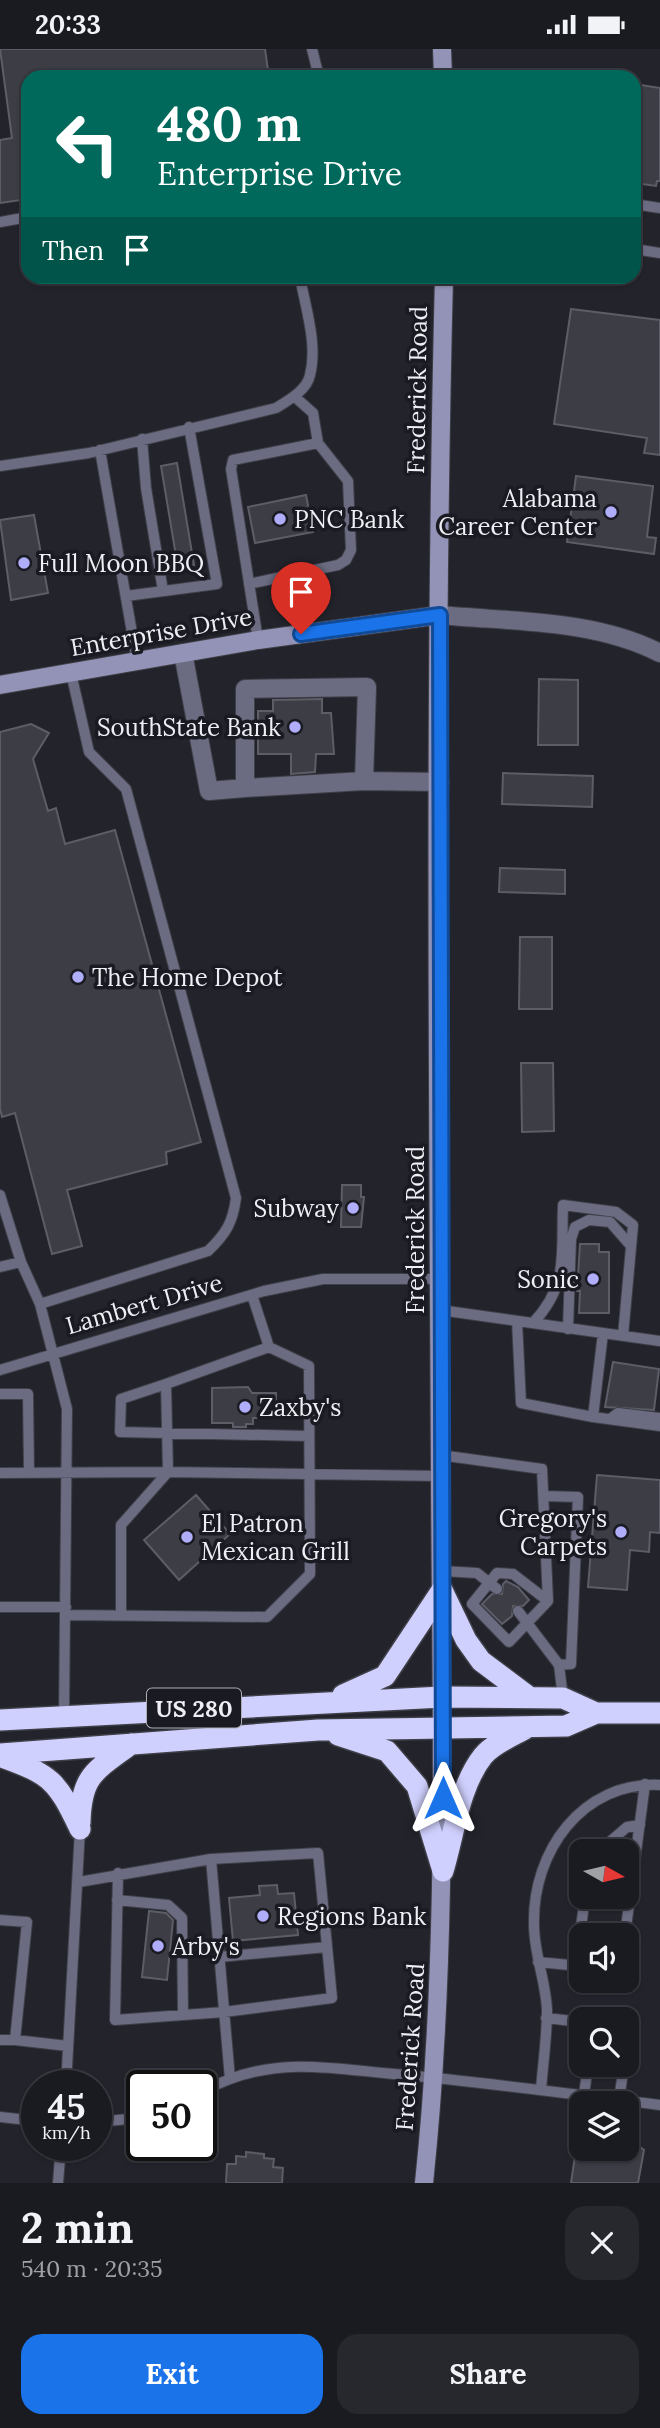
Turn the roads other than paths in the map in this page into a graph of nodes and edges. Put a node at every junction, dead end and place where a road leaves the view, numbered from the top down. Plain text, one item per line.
1 (312, 49) edge
2 (442, 49) edge
3 (316, 70) edge
4 (443, 70) edge
5 (641, 205) edge
6 (660, 208) edge
7 (21, 218) edge
8 (0, 222) edge
9 (641, 250) edge
10 (660, 253) edge
11 (301, 284) edge
12 (444, 284) edge
13 (295, 397) junction
14 (189, 427) junction
15 (142, 439) junction
16 (318, 443) junction
17 (100, 450) junction
18 (0, 465) edge
19 (249, 584) junction
20 (163, 591) junction
21 (126, 596) junction
22 (440, 615) junction
23 (258, 640) junction
24 (183, 653) junction
25 (660, 653) edge
26 (137, 661) junction
27 (71, 673) junction
28 (0, 685) edge
29 (364, 781) junction
30 (440, 782) junction
31 (246, 788) junction
32 (0, 1195) edge
33 (631, 1246) junction
34 (21, 1262) junction
35 (0, 1267) edge
36 (440, 1279) junction
37 (252, 1295) junction
38 (40, 1304) junction
39 (440, 1310) junction
40 (517, 1321) junction
41 (533, 1324) junction
42 (568, 1329) junction
43 (603, 1333) junction
44 (623, 1336) junction
45 (659, 1340) edge
46 (269, 1347) junction
47 (55, 1352) junction
48 (0, 1370) edge
49 (166, 1384) junction
50 (0, 1394) edge
51 (593, 1417) junction
52 (660, 1418) edge
53 (610, 1419) junction
54 (660, 1426) edge
55 (167, 1433) junction
56 (309, 1436) junction
57 (440, 1455) junction
58 (67, 1472) junction
59 (168, 1472) junction
60 (0, 1473) edge
61 (29, 1473) junction
62 (309, 1473) junction
63 (440, 1476) junction
64 (544, 1496) junction
65 (442, 1581) junction
66 (493, 1586) junction
67 (548, 1601) junction
68 (0, 1607) edge
69 (66, 1611) junction
70 (518, 1611) dead end
71 (121, 1615) junction
72 (528, 1621) junction
73 (559, 1665) junction
74 (442, 1697) junction
75 (529, 1697) junction
76 (563, 1698) junction
77 (324, 1702) junction
78 (658, 1711) edge
79 (596, 1713) junction
80 (64, 1716) junction
81 (0, 1720) edge
82 (442, 1727) junction
83 (526, 1728) junction
84 (318, 1730) junction
85 (132, 1744) junction
86 (0, 1756) edge
87 (645, 1784) junction
88 (660, 1785) edge
89 (639, 1825) junction
90 (80, 1829) junction
91 (613, 1839) edge
92 (211, 1859) junction
93 (443, 1871) junction
94 (118, 1873) junction
95 (79, 1882) junction
96 (117, 1900) junction
97 (0, 1920) edge
98 (627, 1923) edge
99 (327, 1947) junction
100 (219, 1957) junction
101 (538, 1962) junction
102 (569, 1965) edge
103 (224, 2012) junction
104 (183, 2015) junction
105 (546, 2018) junction
106 (569, 2021) edge
107 (0, 2040) edge
108 (15, 2041) junction
109 (68, 2046) junction
110 (67, 2070) edge
111 (435, 2077) junction
112 (230, 2079) junction
113 (217, 2084) edge
114 (541, 2090) junction
115 (569, 2093) edge
116 (639, 2102) edge
117 (660, 2105) edge
118 (0, 2117) edge
119 (21, 2119) edge
120 (60, 2161) edge
121 (58, 2183) edge
122 (424, 2183) edge

1 - 3 lane
2 - 4 main road
5 - 6 lane
7 - 8 lane
9 - 10 lane
11 - 13 lane
12 - 22 main road, Frederick Road
13 - 14 lane
13 - 16 lane
14 - 15 lane
14 - 20 lane
15 - 17 lane
15 - 20 lane
16 - 19 lane
16 - 19 lane
17 - 18 lane
17 - 21 lane
19 - 23 lane
20 - 21 lane
21 - 26 lane
22 - 23 main road, Enterprise Drive
22 - 25 street, Enterprise Drive
22 - 30 main road, Frederick Road
23 - 24 main road, Enterprise Drive
24 - 26 main road, Enterprise Drive
24 - 31 street
26 - 27 main road, Enterprise Drive
27 - 28 main road, Enterprise Drive
27 - 38 lane
29 - 30 street
29 - 31 street
29 - 31 street
30 - 36 main road, Frederick Road
32 - 34 lane
33 - 41 lane
33 - 42 lane
33 - 44 lane
34 - 35 lane
34 - 38 lane
36 - 37 lane, Lambert Drive
36 - 39 main road, Frederick Road
37 - 46 lane
37 - 47 lane, Lambert Drive
38 - 47 lane
39 - 40 lane
39 - 57 main road, Frederick Road
40 - 41 lane
40 - 51 lane
41 - 42 lane
42 - 43 lane
43 - 44 lane
43 - 51 lane
44 - 45 lane
46 - 49 lane
46 - 56 lane
47 - 48 lane
47 - 58 lane, Lambert Drive
49 - 55 lane
49 - 55 lane
50 - 61 lane
51 - 53 lane
52 - 53 lane
53 - 54 lane
55 - 56 lane
55 - 59 lane
56 - 62 lane
57 - 63 main road, Frederick Road
57 - 64 lane
58 - 59 lane
58 - 61 lane
58 - 69 lane, Lambert Drive
59 - 62 lane
59 - 71 lane
60 - 61 lane
62 - 63 lane
62 - 71 lane
63 - 65 main road, Frederick Road
64 - 67 lane
64 - 73 lane
65 - 66 lane
65 - 74 main road, Frederick Road
65 - 75 highway
65 - 77 highway
66 - 67 lane
66 - 72 lane
67 - 72 lane
68 - 69 lane
69 - 71 lane
69 - 80 lane, Lambert Drive
70 - 72 lane
72 - 73 lane
73 - 76 lane
74 - 75 highway, US 280
74 - 77 highway, US 280
74 - 82 main road, Frederick Road
75 - 76 highway, US 280
76 - 79 highway, US 280
77 - 80 highway, US 280
78 - 79 highway, US 280
79 - 83 highway, US 280
80 - 81 highway, US 280
82 - 83 highway, US 280
82 - 84 highway, US 280
82 - 93 main road, Frederick Road
83 - 93 highway
84 - 85 highway, US 280
84 - 93 highway
85 - 86 highway, US 280
85 - 90 highway
86 - 90 highway
87 - 88 lane
87 - 89 lane
87 - 101 lane
89 - 91 lane
89 - 98 lane
90 - 95 lane
92 - 94 lane
92 - 99 lane
92 - 100 lane
93 - 111 main road, Frederick Road
94 - 95 lane
94 - 96 lane
95 - 109 lane
96 - 104 lane
96 - 104 lane
97 - 108 lane
99 - 100 lane
99 - 103 lane
100 - 103 lane
101 - 102 lane
101 - 105 lane
103 - 104 lane
103 - 112 lane
105 - 106 lane
105 - 114 lane
107 - 108 lane
108 - 109 lane
109 - 110 lane
111 - 112 lane
111 - 114 lane
111 - 122 main road, Frederick Road
112 - 113 lane
114 - 115 lane
116 - 117 lane
118 - 119 lane
120 - 121 lane

